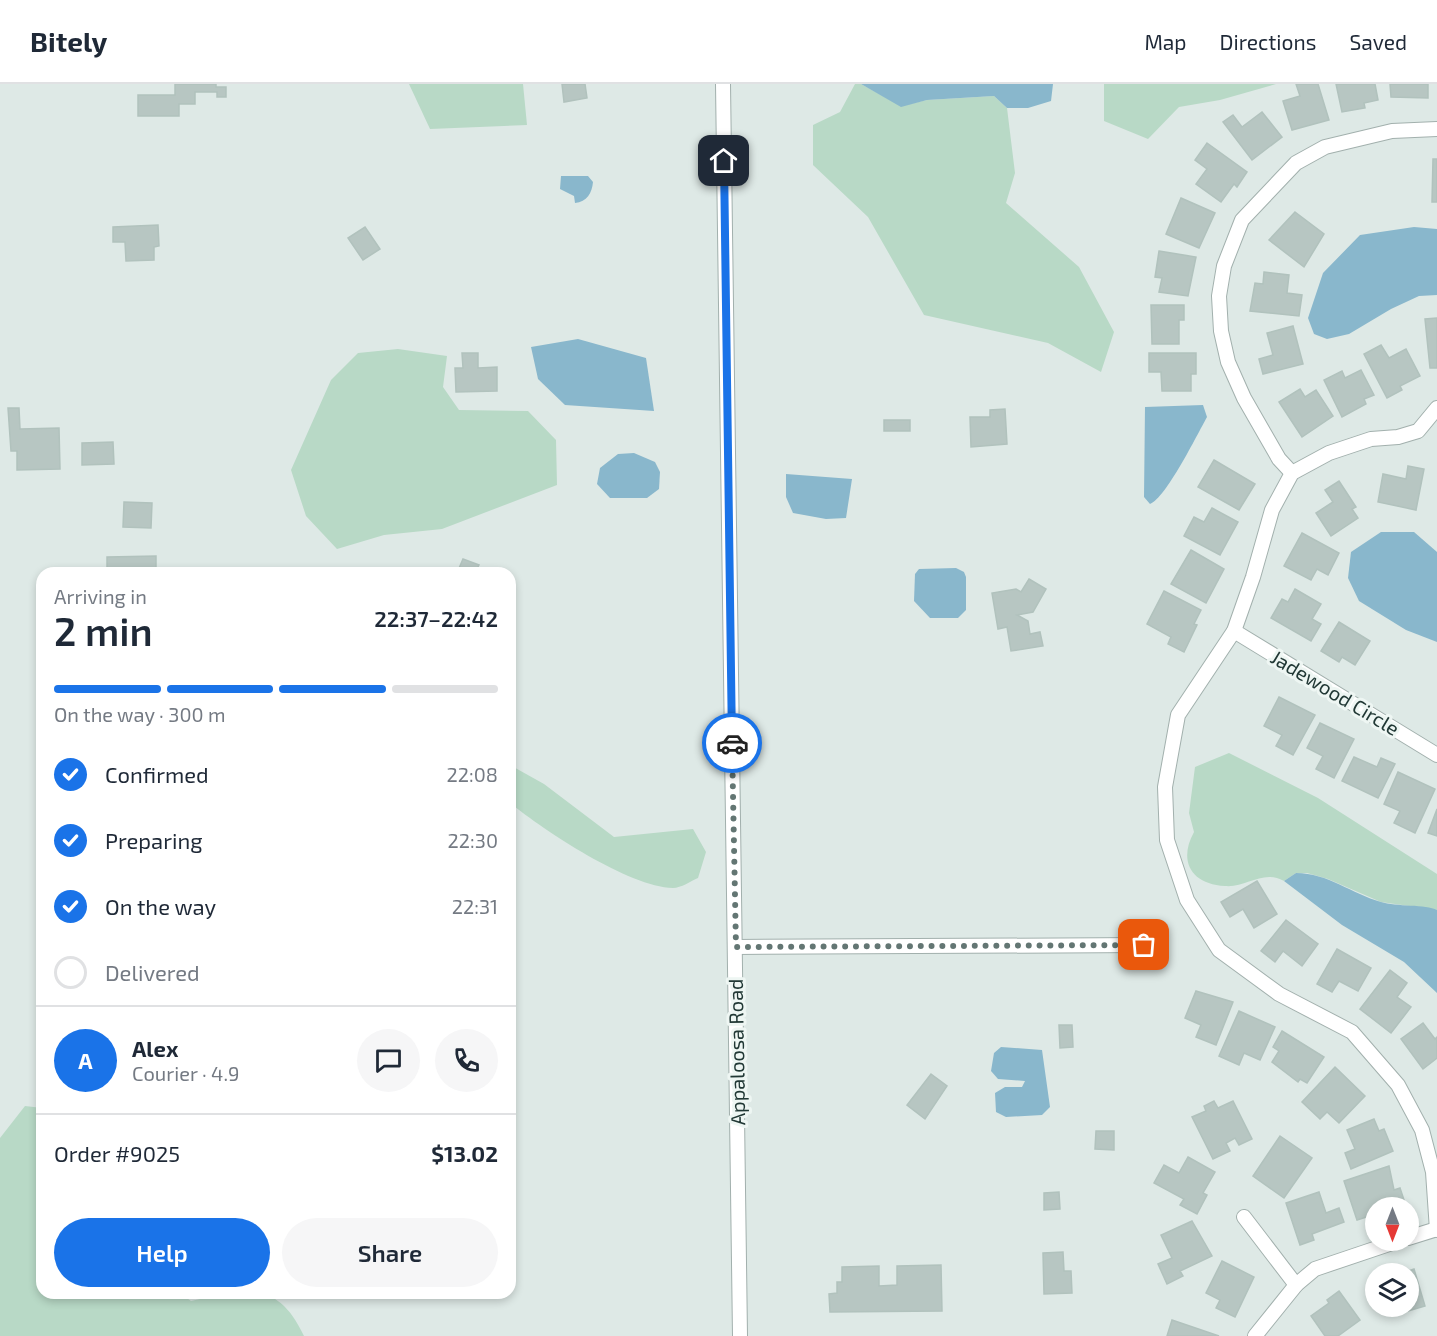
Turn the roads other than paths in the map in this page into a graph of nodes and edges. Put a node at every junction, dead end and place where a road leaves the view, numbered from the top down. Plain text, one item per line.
1 (723, 84) edge
2 (1437, 129) edge
3 (1437, 408) edge
4 (1292, 473) junction
5 (1234, 631) junction
6 (1437, 755) edge
7 (1144, 945) dead end
8 (736, 947) junction
9 (1244, 1217) dead end
10 (1437, 1229) edge
11 (1419, 1235) edge
12 (1368, 1251) edge
13 (1296, 1285) junction
14 (740, 1336) edge
15 (1255, 1336) edge

1 - 8 street, Appaloosa Road
2 - 4 street
3 - 4 street
4 - 5 street
5 - 6 street, Jadewood Circle
5 - 10 street
7 - 8 street
8 - 14 street, Appaloosa Road
9 - 13 street
10 - 11 street
12 - 13 street
13 - 15 street

